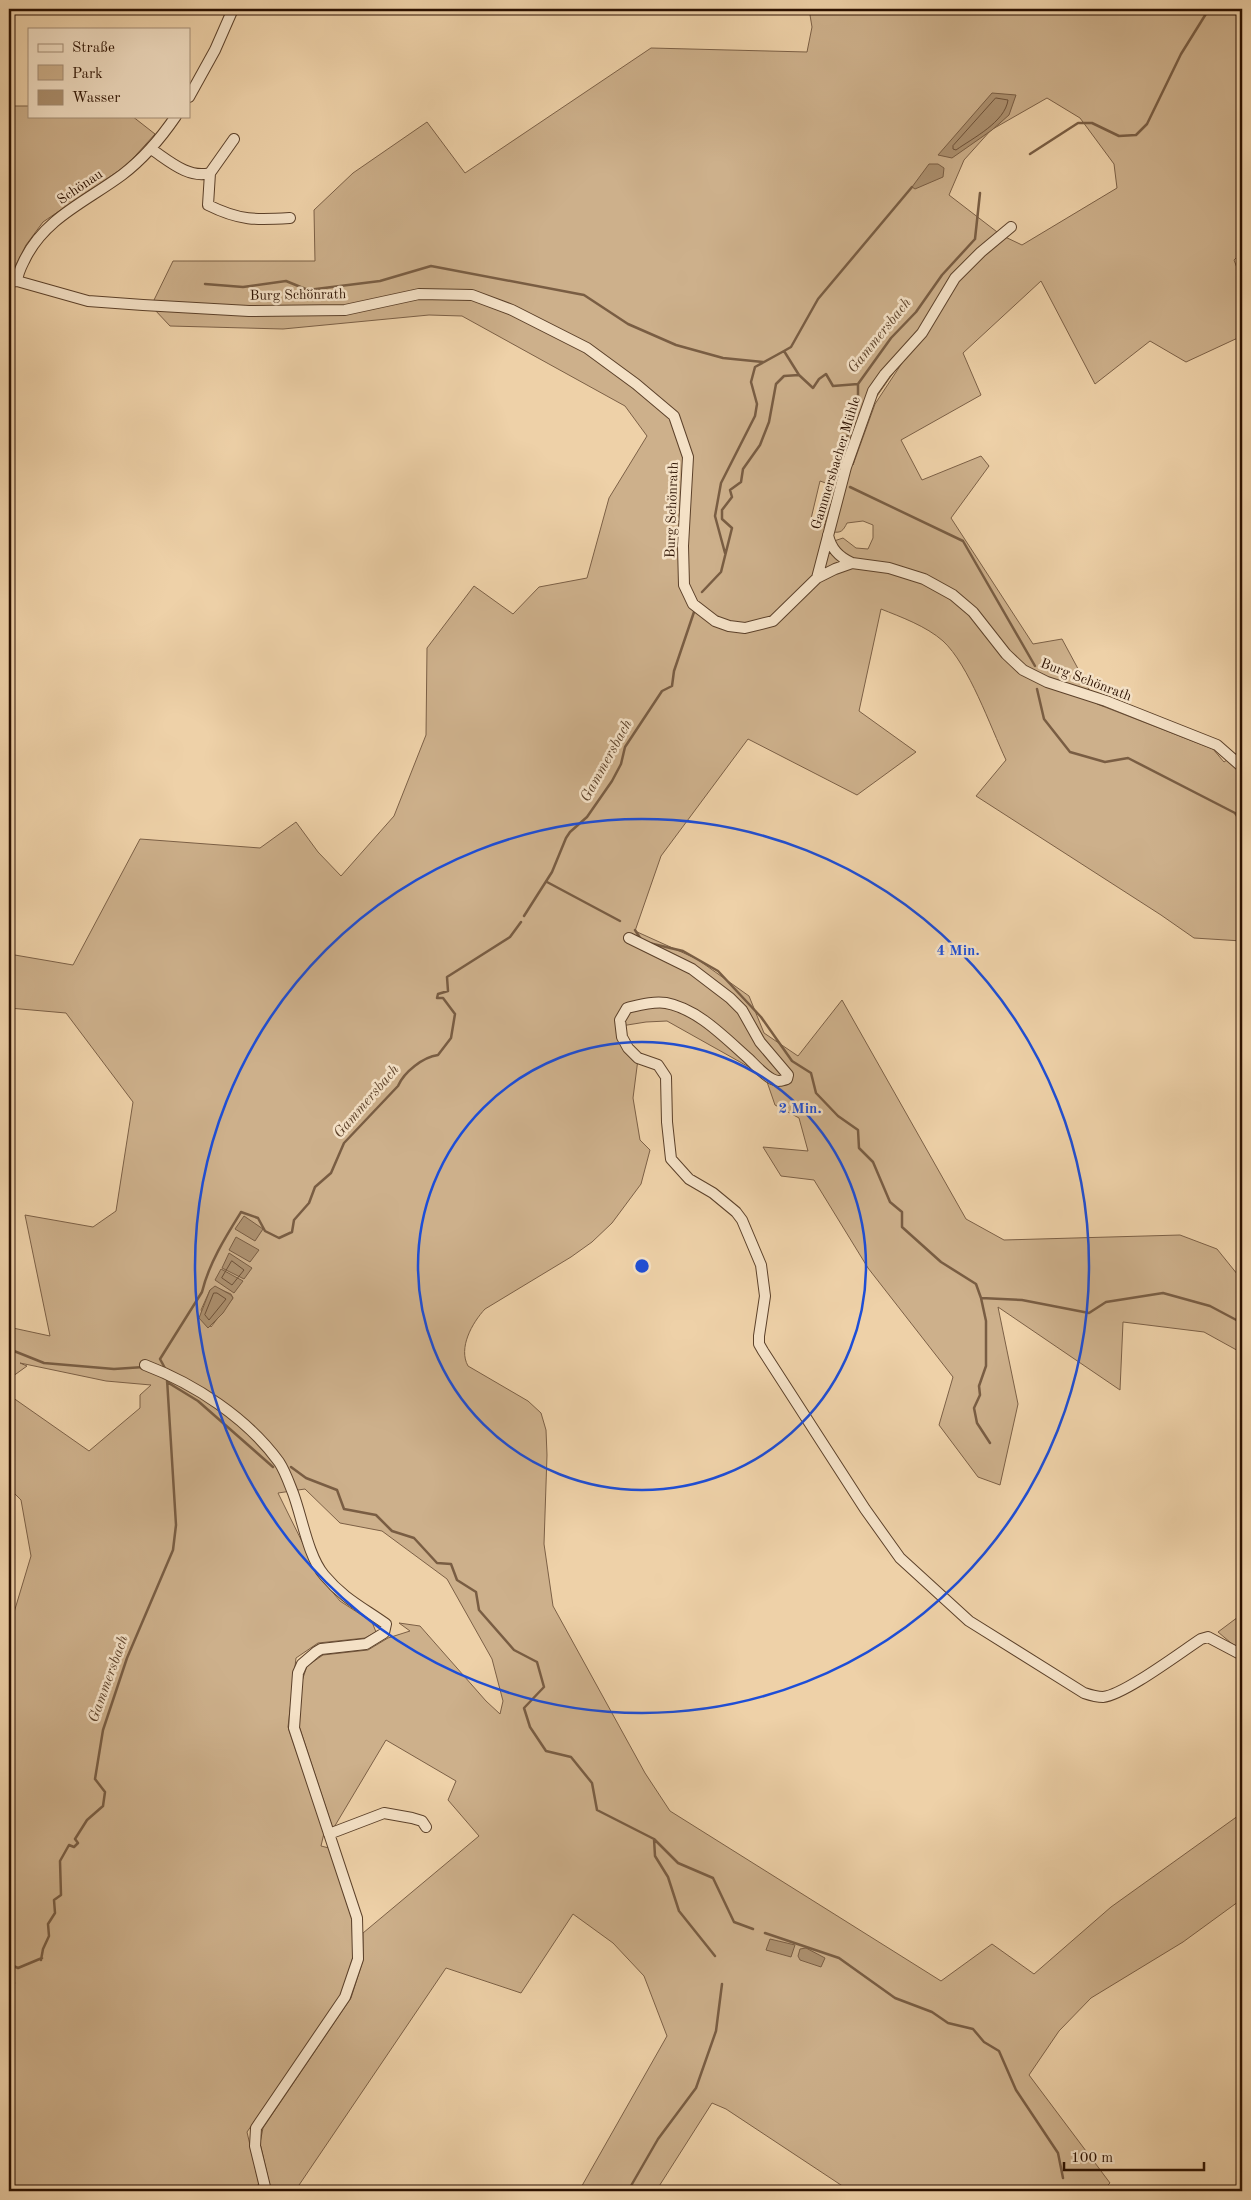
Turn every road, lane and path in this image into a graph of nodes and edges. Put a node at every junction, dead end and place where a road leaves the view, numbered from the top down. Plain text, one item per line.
1 (233, 9) edge
2 (190, 96) edge
3 (174, 118) edge
4 (234, 139) dead end
5 (151, 149) junction
6 (210, 173) junction
7 (290, 218) dead end
8 (1011, 227) dead end
9 (13, 281) edge
10 (828, 534) junction
11 (852, 563) junction
12 (817, 578) junction
13 (1242, 767) edge
14 (629, 938) dead end
15 (145, 1364) dead end
16 (1242, 1654) edge
17 (426, 1828) dead end
18 (330, 1834) junction
19 (266, 2191) edge

1 - 2 street
3 - 5 street, Schönau
4 - 6 street
5 - 6 street
5 - 9 street, Schönau
6 - 7 street
8 - 10 street, Gammersbacher Mühle
9 - 12 street, Burg Schönrath
10 - 11 street
10 - 12 street, Gammersbacher Mühle
11 - 12 street, Burg Schönrath
11 - 13 street, Burg Schönrath
14 - 16 street
15 - 18 street
17 - 18 street
18 - 19 street

